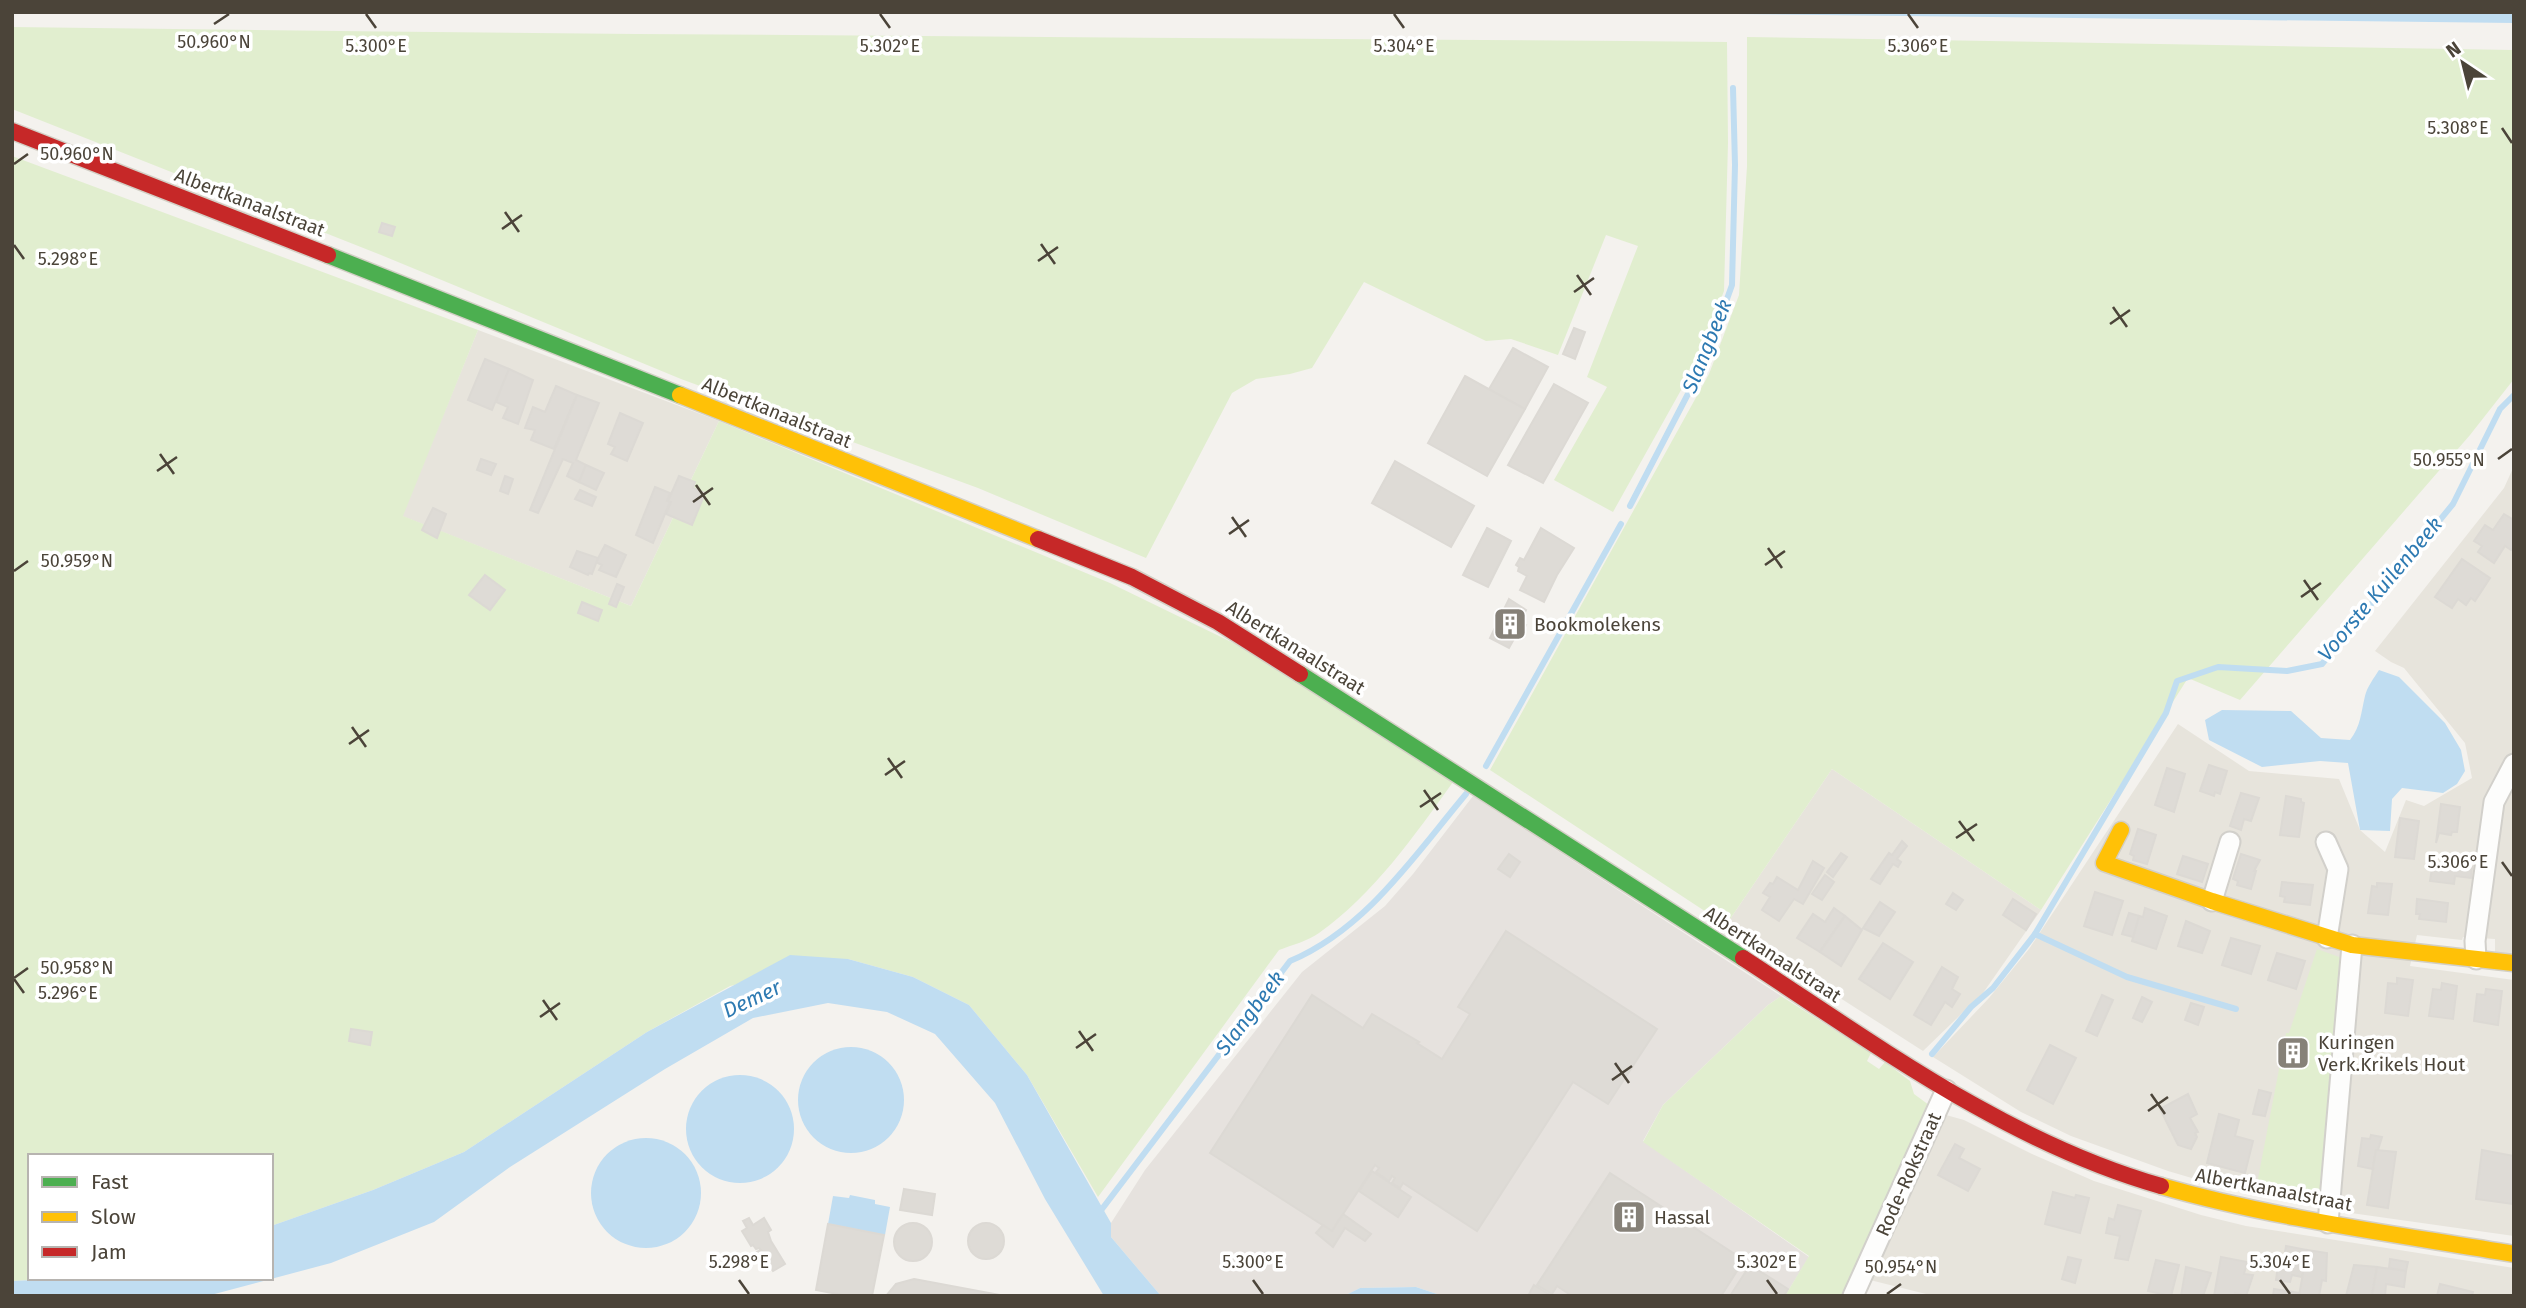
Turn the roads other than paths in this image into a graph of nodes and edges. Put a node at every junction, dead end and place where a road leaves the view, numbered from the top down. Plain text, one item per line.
1 (12, 131) edge
2 (2514, 764) edge
3 (2121, 830) dead end
4 (2230, 842) dead end
5 (2326, 842) dead end
6 (2212, 901) junction
7 (2327, 938) junction
8 (2352, 946) junction
9 (2476, 959) junction
10 (2513, 963) edge
11 (1946, 1090) junction
12 (2328, 1223) junction
13 (2514, 1254) edge
14 (1853, 1296) edge

1 - 11 street, Albertkanaalstraat
2 - 9 street
3 - 6 street
4 - 6 street
5 - 7 street
6 - 7 street
7 - 8 street
8 - 9 street
8 - 12 street
9 - 10 street
11 - 12 street, Albertkanaalstraat
11 - 14 street, Rode-Rokstraat
12 - 13 street, Albertkanaalstraat

